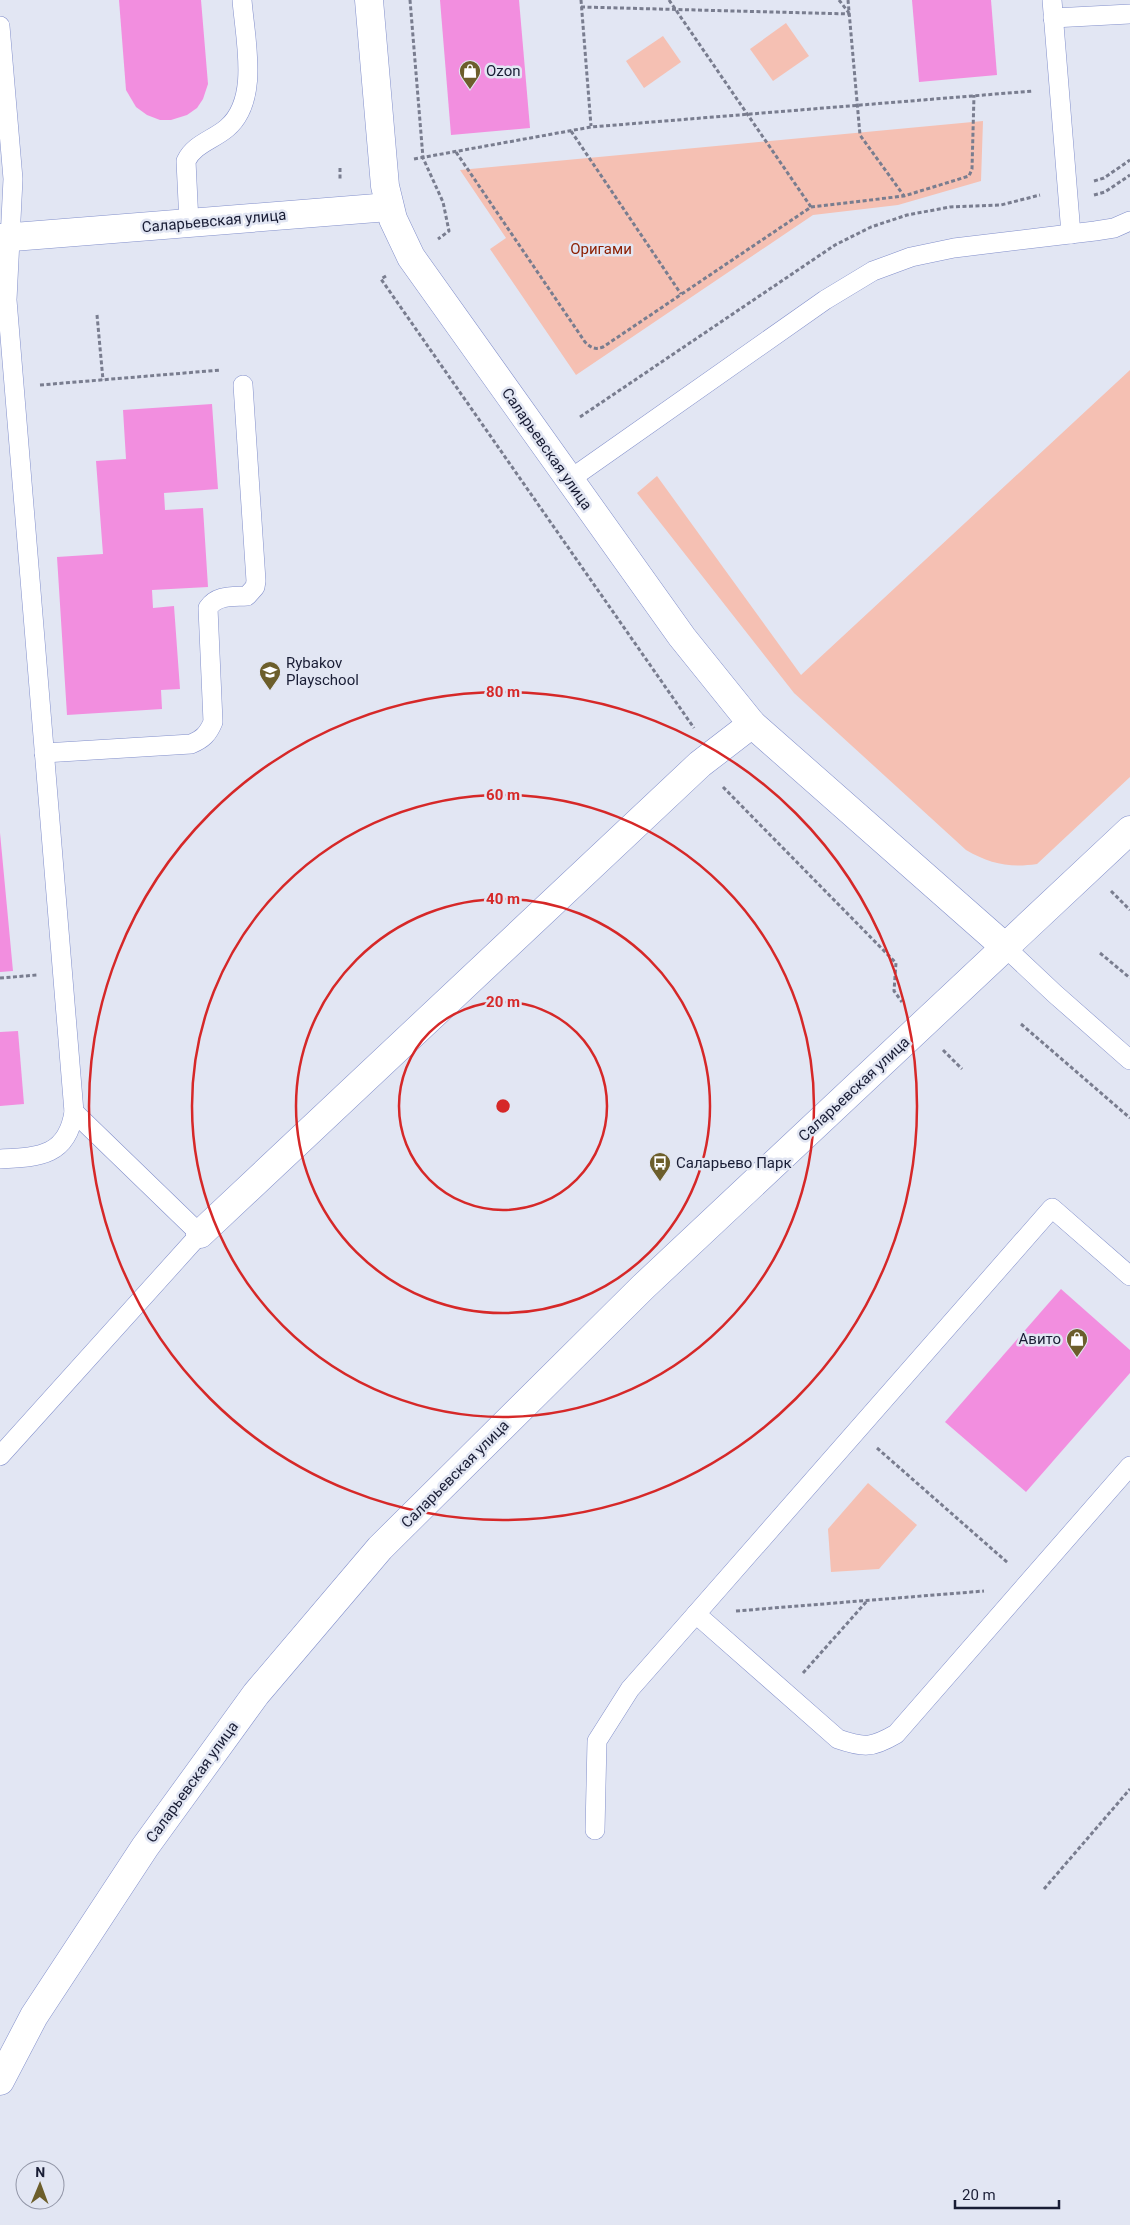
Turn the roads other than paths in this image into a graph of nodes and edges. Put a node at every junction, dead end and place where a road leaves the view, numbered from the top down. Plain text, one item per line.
1 (242, 0) edge
2 (369, 0) edge
3 (1052, 9) edge
4 (1130, 14) edge
5 (0, 26) edge
6 (388, 207) junction
7 (1130, 221) edge
8 (189, 223) junction
9 (1071, 234) junction
10 (5, 238) edge
11 (243, 385) dead end
12 (9, 423) edge
13 (568, 480) junction
14 (752, 724) junction
15 (44, 753) junction
16 (1130, 830) edge
17 (1005, 947) junction
18 (1130, 1060) edge
19 (74, 1112) junction
20 (0, 1159) edge
21 (200, 1234) junction
22 (1130, 1276) edge
23 (0, 1456) edge
24 (1130, 1466) edge
25 (696, 1614) junction
26 (595, 1830) dead end
27 (0, 2081) edge

1 - 8 lane
2 - 6 street
3 - 4 lane
3 - 9 lane
5 - 10 lane
6 - 8 street, Саларьевская улица
6 - 13 street, Саларьевская улица
7 - 9 lane
8 - 10 street, Саларьевская улица
9 - 13 lane
10 - 12 lane
11 - 15 lane
12 - 15 lane
13 - 14 street, Саларьевская улица
14 - 17 street, Саларьевская улица
14 - 21 street
15 - 19 lane
16 - 17 street, Саларьевская улица
17 - 18 lane
17 - 27 street, Саларьевская улица
19 - 20 lane
19 - 21 lane
21 - 23 lane
22 - 25 lane
24 - 25 lane
25 - 26 lane

